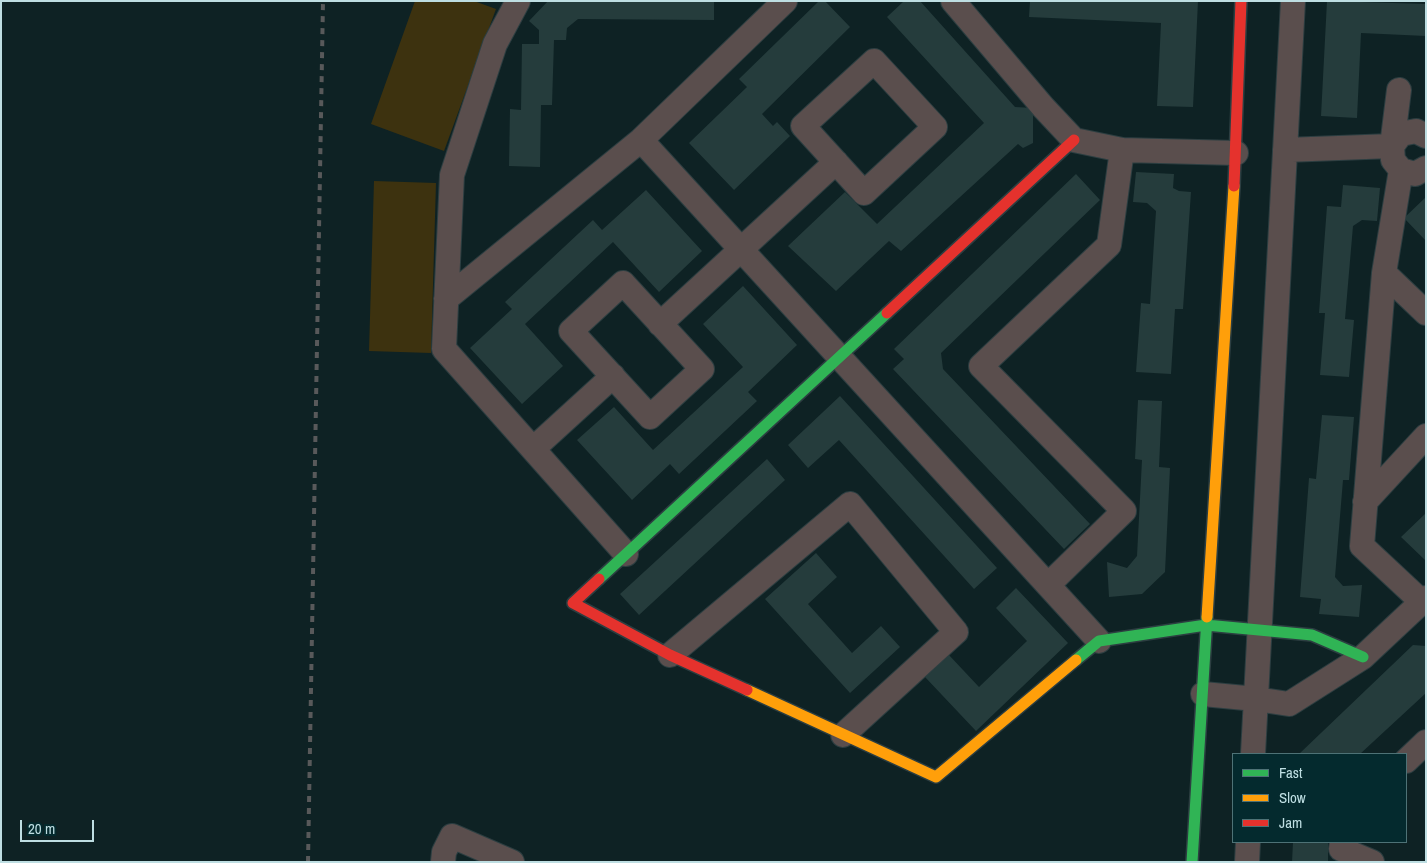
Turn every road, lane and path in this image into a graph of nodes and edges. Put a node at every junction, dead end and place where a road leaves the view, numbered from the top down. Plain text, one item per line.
1 (518, 1) edge
2 (785, 1) edge
3 (953, 1) edge
4 (1241, 1) edge
5 (1293, 1) edge
6 (1399, 90) dead end
7 (1426, 136) edge
8 (641, 140) junction
9 (1074, 140) junction
10 (1392, 146) junction
11 (1122, 150) junction
12 (1285, 150) junction
13 (1236, 153) junction
14 (836, 162) junction
15 (1426, 168) edge
16 (1401, 170) junction
17 (741, 250) junction
18 (1384, 273) junction
19 (446, 299) junction
20 (1426, 313) edge
21 (660, 324) junction
22 (839, 357) junction
23 (613, 376) junction
24 (1426, 436) edge
25 (534, 449) junction
26 (1365, 502) junction
27 (626, 554) junction
28 (1048, 586) junction
29 (1424, 600) edge
30 (1206, 625) junction
31 (1261, 629) junction
32 (1099, 641) junction
33 (670, 655) junction
34 (1364, 657) junction
35 (1203, 694) junction
36 (1256, 698) junction
37 (843, 735) junction
38 (1426, 742) edge
39 (1253, 753) edge
40 (1407, 760) edge
41 (1248, 843) edge
42 (1342, 843) edge
43 (443, 862) edge
44 (512, 862) edge
45 (1192, 862) edge
46 (1247, 862) edge
47 (1372, 862) edge

1 - 19 street
2 - 8 street
3 - 9 street
4 - 13 street
5 - 12 street
6 - 10 street
7 - 10 street
8 - 17 street
8 - 19 street
9 - 11 street
9 - 22 street
10 - 12 street
10 - 16 street
11 - 13 street
11 - 28 street
12 - 31 street
13 - 30 street
14 - 14 street
14 - 17 street
15 - 16 street
16 - 18 street
17 - 21 street
17 - 22 street
18 - 20 street
18 - 26 street
19 - 25 street
21 - 23 street
21 - 23 street
22 - 27 street
22 - 28 street
23 - 25 street
24 - 26 street
25 - 27 street
26 - 29 street
27 - 33 street
28 - 32 street
29 - 34 street
30 - 31 street
30 - 32 street
30 - 35 street
31 - 34 street
31 - 36 street
32 - 37 street
33 - 37 street
33 - 37 street
34 - 36 street
35 - 36 street
35 - 45 street
36 - 39 street
38 - 40 street
41 - 46 street
42 - 47 street
43 - 44 street

